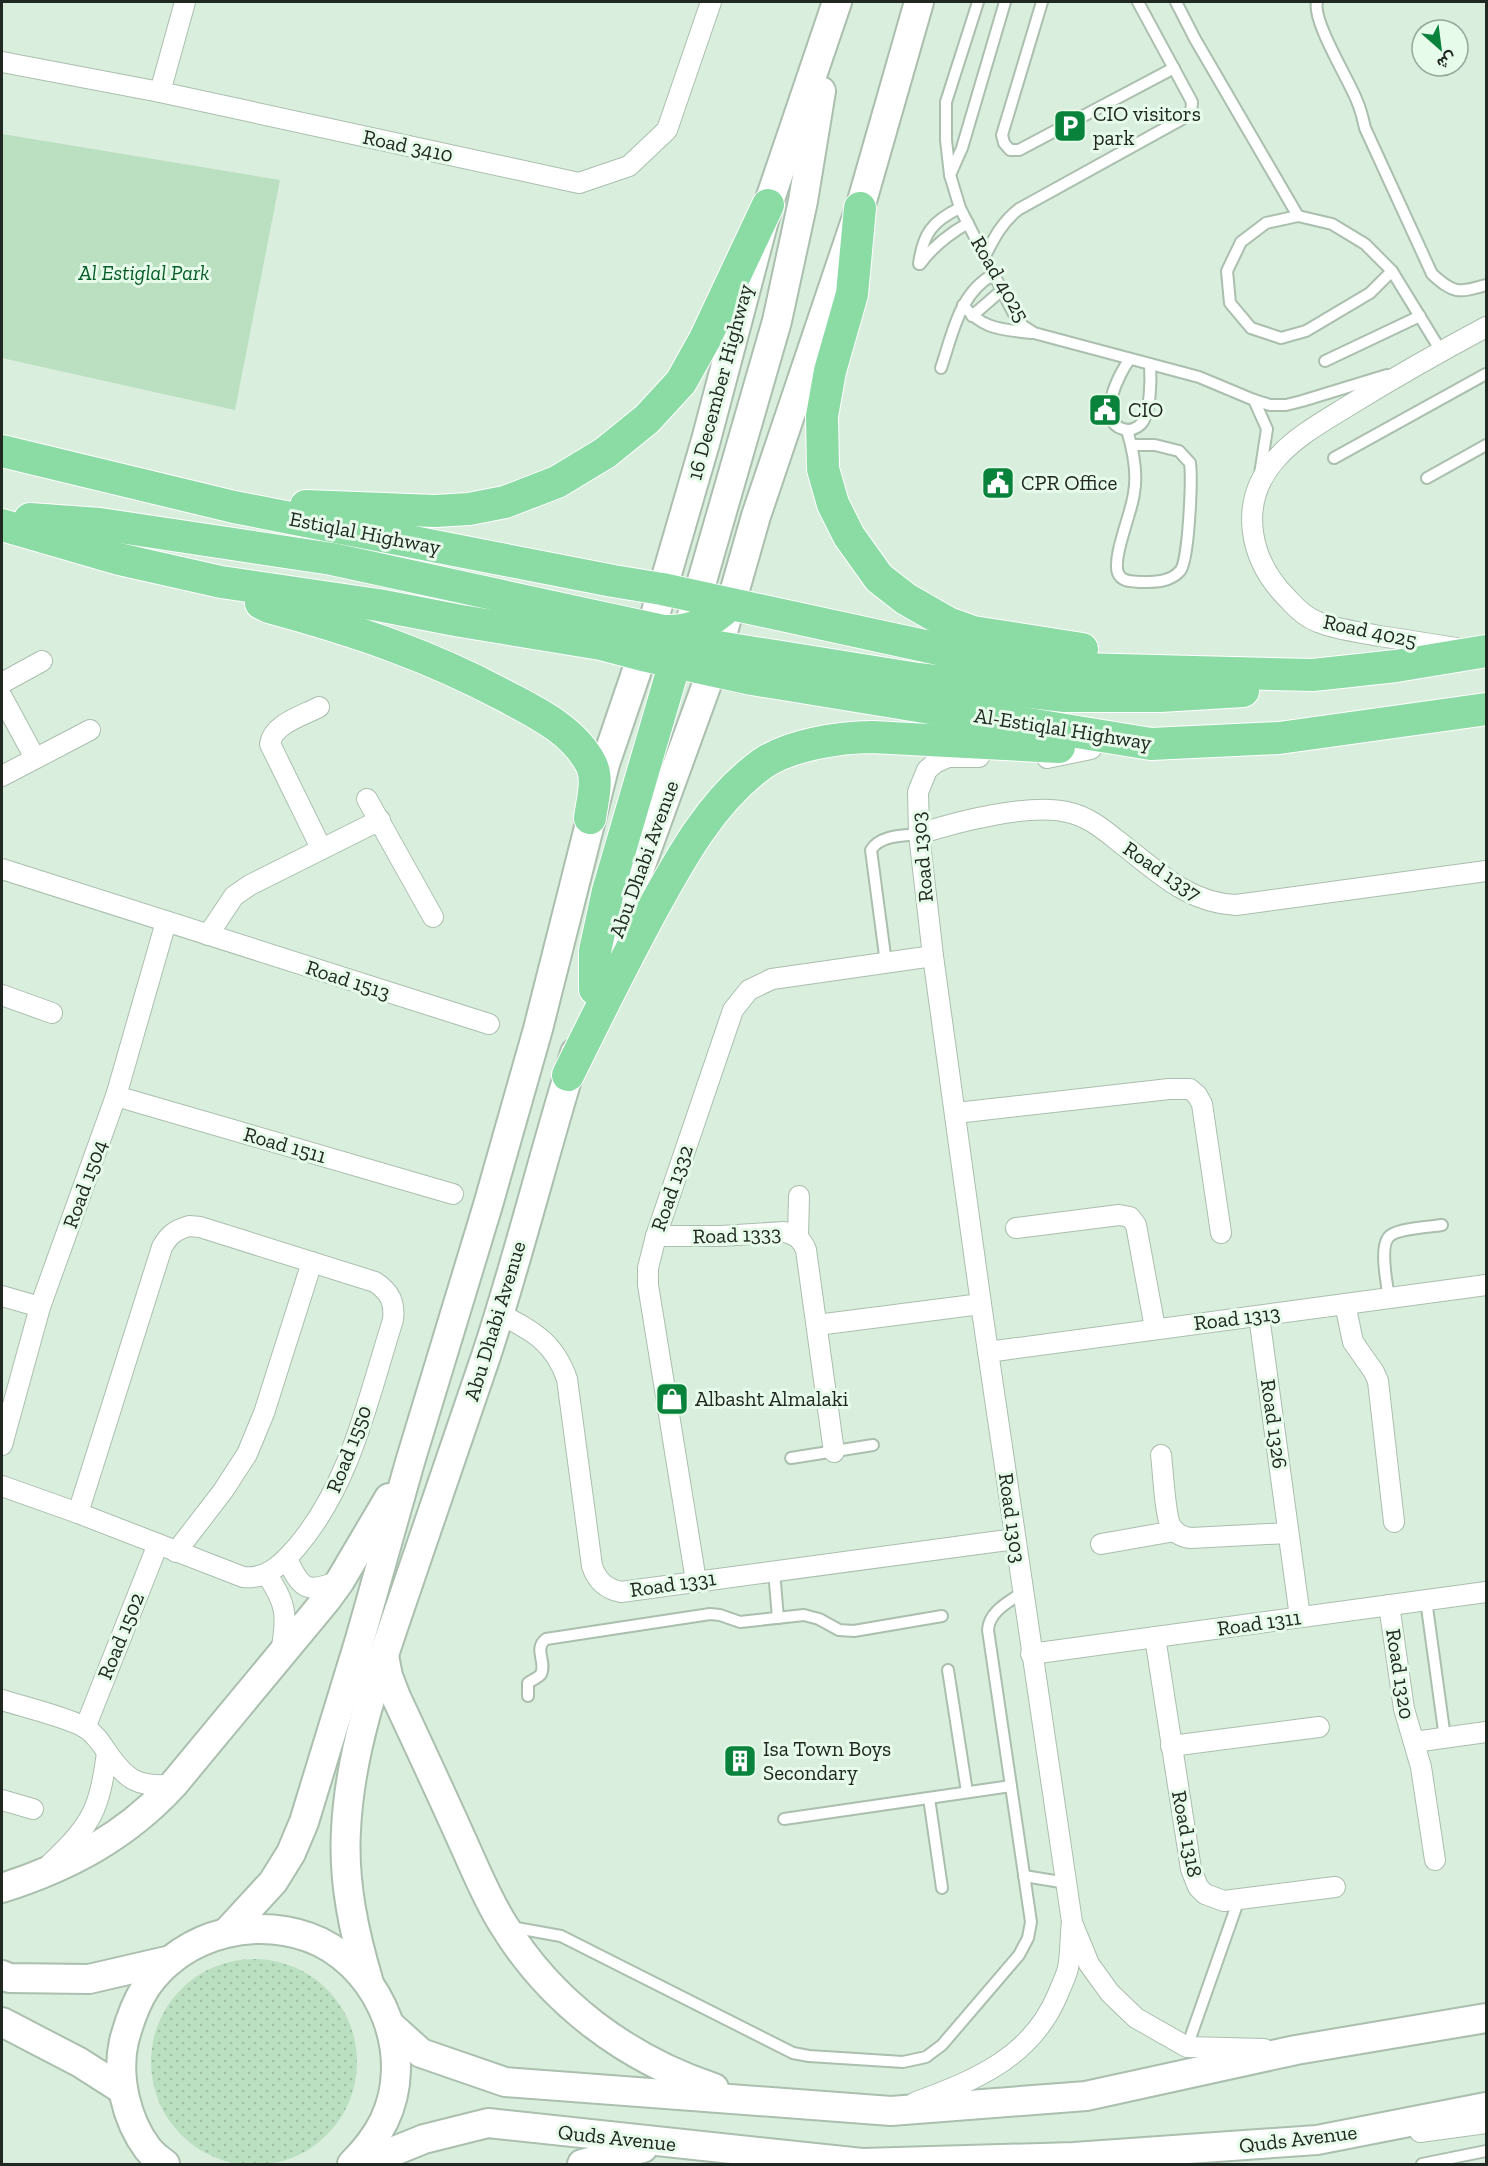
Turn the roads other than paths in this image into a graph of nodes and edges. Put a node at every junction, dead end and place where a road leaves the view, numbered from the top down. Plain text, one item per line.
1 (185, 2) edge
2 (711, 2) edge
3 (918, 2) edge
4 (978, 2) edge
5 (1005, 2) edge
6 (1042, 2) edge
7 (1138, 2) edge
8 (1176, 2) edge
9 (1317, 2) edge
10 (836, 6) edge
11 (2, 62) edge
12 (1174, 68) junction
13 (160, 92) junction
14 (950, 175) junction
15 (768, 205) junction
16 (860, 208) junction
17 (960, 208) junction
18 (1298, 216) junction
19 (968, 223) junction
20 (985, 256) junction
21 (1392, 271) junction
22 (994, 274) junction
23 (1486, 285) edge
24 (1002, 290) junction
25 (963, 305) junction
26 (972, 316) junction
27 (1420, 316) junction
28 (1486, 327) edge
29 (1034, 333) junction
30 (1441, 351) junction
31 (1130, 359) junction
32 (1325, 361) dead end
33 (1150, 364) junction
34 (941, 368) dead end
35 (1411, 368) junction
36 (1486, 374) edge
37 (1254, 400) junction
38 (1127, 430) junction
39 (1131, 445) junction
40 (1486, 446) edge
41 (2, 452) edge
42 (1334, 458) dead end
43 (1427, 478) dead end
44 (1259, 482) junction
45 (234, 507) junction
46 (2, 517) edge
47 (2, 525) edge
48 (221, 582) junction
49 (662, 588) junction
50 (698, 597) junction
51 (730, 604) junction
52 (671, 643) junction
53 (1483, 652) edge
54 (716, 658) junction
55 (42, 661) dead end
56 (1222, 673) junction
57 (1313, 675) junction
58 (2, 683) edge
59 (2, 697) edge
60 (319, 707) dead end
61 (1486, 709) edge
62 (90, 730) dead end
63 (1151, 744) junction
64 (1091, 749) junction
65 (35, 758) junction
66 (2, 776) edge
67 (368, 798) dead end
68 (590, 818) junction
69 (380, 820) junction
70 (919, 834) junction
71 (321, 848) junction
72 (2, 869) edge
73 (1486, 871) edge
74 (433, 917) dead end
75 (166, 922) junction
76 (208, 935) junction
77 (933, 956) junction
78 (886, 963) junction
79 (596, 989) junction
80 (2, 995) edge
81 (52, 1014) dead end
82 (489, 1024) dead end
83 (568, 1075) junction
84 (116, 1096) junction
85 (956, 1113) junction
86 (453, 1194) dead end
87 (799, 1196) dead end
88 (1442, 1225) dead end
89 (1017, 1228) dead end
90 (1221, 1233) dead end
91 (656, 1236) junction
92 (798, 1237) junction
93 (312, 1262) junction
94 (1486, 1284) edge
95 (2, 1296) edge
96 (1389, 1298) junction
97 (981, 1304) junction
98 (1345, 1305) junction
99 (40, 1307) junction
100 (500, 1314) junction
101 (1259, 1316) junction
102 (817, 1325) junction
103 (1155, 1328) junction
104 (988, 1352) junction
105 (2, 1445) edge
106 (873, 1445) dead end
107 (834, 1452) junction
108 (1161, 1455) dead end
109 (791, 1458) dead end
110 (410, 1462) junction
111 (2, 1486) edge
112 (78, 1513) junction
113 (1394, 1522) dead end
114 (1175, 1531) junction
115 (1288, 1533) junction
116 (1014, 1539) junction
117 (1101, 1544) dead end
118 (167, 1548) junction
119 (286, 1559) junction
120 (774, 1571) junction
121 (266, 1575) junction
122 (340, 1581) junction
123 (696, 1581) junction
124 (1023, 1592) junction
125 (1486, 1592) edge
126 (1426, 1600) junction
127 (1389, 1605) junction
128 (942, 1616) dead end
129 (1300, 1617) junction
130 (778, 1618) junction
131 (1155, 1637) junction
132 (1031, 1654) junction
133 (281, 1656) junction
134 (384, 1656) junction
135 (948, 1670) dead end
136 (528, 1696) dead end
137 (2, 1700) edge
138 (1319, 1727) dead end
139 (85, 1728) junction
140 (1486, 1732) edge
141 (1445, 1738) junction
142 (1414, 1742) junction
143 (1171, 1746) junction
144 (107, 1753) junction
145 (173, 1785) junction
146 (1011, 1786) junction
147 (967, 1792) junction
148 (929, 1798) junction
149 (2, 1800) edge
150 (33, 1809) dead end
151 (784, 1819) dead end
152 (1435, 1860) dead end
153 (1024, 1876) junction
154 (36, 1877) junction
155 (1066, 1883) junction
156 (1335, 1887) dead end
157 (2, 1888) edge
158 (942, 1888) dead end
159 (1239, 1899) junction
160 (1072, 1922) junction
161 (503, 1924) junction
162 (227, 1932) junction
163 (171, 1960) junction
164 (2, 1976) edge
165 (369, 1983) junction
166 (1486, 2018) edge
167 (2, 2022) edge
168 (390, 2025) junction
169 (1187, 2047) junction
170 (1296, 2050) junction
171 (123, 2090) junction
172 (766, 2100) junction
173 (1486, 2107) edge
174 (891, 2111) junction
175 (1486, 2123) edge
176 (1388, 2127) junction
177 (662, 2143) junction
178 (1256, 2145) junction
179 (1486, 2151) edge
180 (155, 2159) edge
181 (352, 2164) edge
182 (362, 2164) edge
183 (582, 2164) edge
184 (868, 2164) edge
185 (1207, 2164) edge
186 (1422, 2164) edge

1 - 13 street
2 - 13 street, Road 3410
3 - 16 main road
4 - 14 lane, Road 4025
5 - 14 lane
6 - 12 lane
7 - 12 lane
8 - 18 lane
9 - 23 lane
10 - 15 main road, 16 December Highway
10 - 50 main road
11 - 13 street, Road 3410
12 - 20 lane
14 - 17 lane, Road 4025
15 - 45 main road
15 - 49 main road, 16 December Highway
16 - 51 main road
16 - 56 main road
17 - 19 lane, Road 4025
17 - 19 lane
18 - 21 lane
18 - 21 lane
19 - 20 lane, Road 4025
20 - 22 lane, Road 4025
21 - 27 lane
22 - 24 lane, Road 4025
22 - 25 lane
24 - 26 lane
24 - 29 lane, Road 4025
25 - 26 lane
25 - 34 lane
26 - 29 lane
27 - 30 lane
27 - 32 lane
28 - 30 street, Road 4025
29 - 31 lane, Road 4025
30 - 35 street, Road 4025
31 - 33 lane, Road 4025
31 - 38 lane
33 - 37 lane, Road 4025
33 - 38 lane
35 - 37 lane, Road 4025
35 - 44 street, Road 4025
36 - 42 lane
37 - 44 lane, Road 4025
38 - 39 lane
39 - 39 lane
40 - 43 lane
41 - 45 main road, Estiqlal Highway
44 - 53 street, Road 4025
45 - 49 main road, Estiqlal Highway
46 - 52 main road
47 - 48 main road
48 - 52 main road
48 - 68 main road
49 - 50 main road, Estiqlal Highway
49 - 52 main road
50 - 51 main road, Estiqlal Highway
50 - 52 main road
51 - 52 main road
51 - 54 main road
51 - 56 main road
52 - 54 main road
52 - 68 main road, Abu Dhabi Avenue
52 - 79 main road
53 - 57 main road
54 - 57 main road
54 - 63 main road, Al-Estiqlal Highway
54 - 79 main road, Abu Dhabi Avenue
55 - 58 street
56 - 57 main road
59 - 65 street
60 - 71 street
61 - 63 main road, Al-Estiqlal Highway
62 - 65 street
63 - 64 main road
64 - 70 street, Road 1303
64 - 83 main road
65 - 66 street
67 - 69 street
68 - 110 main road, Abu Dhabi Avenue
69 - 71 street
69 - 74 street
70 - 73 street, Road 1337
70 - 77 street, Road 1303
70 - 78 lane
71 - 76 street
72 - 75 street, Road 1513
75 - 76 street, Road 1513
75 - 84 street, Road 1504
76 - 82 street, Road 1513
77 - 78 street, Road 1332
77 - 85 street, Road 1303
78 - 91 street, Road 1332
79 - 83 main road, Abu Dhabi Avenue
80 - 81 street
83 - 100 main road, Abu Dhabi Avenue
84 - 86 street, Road 1511
84 - 99 street, Road 1504
85 - 90 street
85 - 97 street, Road 1303
87 - 92 street
88 - 96 lane
89 - 103 street
91 - 92 street, Road 1333
91 - 123 street, Road 1332
92 - 102 street, Road 1333
93 - 112 street, Road 1550
93 - 118 street
93 - 119 street, Road 1550
94 - 96 street, Road 1313
95 - 99 street
96 - 98 street, Road 1313
97 - 102 street
97 - 104 street, Road 1303
98 - 101 street, Road 1313
98 - 113 street
99 - 105 street, Road 1504
100 - 123 street, Road 1331
100 - 134 main road, Abu Dhabi Avenue
101 - 103 street, Road 1313
101 - 115 street, Road 1326
102 - 107 street, Road 1333
103 - 104 street, Road 1313
104 - 116 street, Road 1303
106 - 107 lane
107 - 109 lane
108 - 114 street
110 - 122 main road
110 - 162 main road, Abu Dhabi Avenue
111 - 112 street
112 - 118 street
114 - 115 street
114 - 117 street
115 - 129 street, Road 1326
116 - 120 street, Road 1331
116 - 124 street, Road 1303
118 - 121 street
118 - 139 street, Road 1502
119 - 121 street, Road 1550
119 - 122 street
120 - 123 street, Road 1331
120 - 130 lane
121 - 133 street
122 - 133 main road
124 - 132 street, Road 1303
124 - 146 lane
125 - 126 street, Road 1311
126 - 127 street, Road 1311
126 - 141 lane
127 - 129 street, Road 1311
127 - 142 street, Road 1320
128 - 130 lane
129 - 131 street, Road 1311
130 - 136 lane
131 - 132 street, Road 1311
131 - 143 street, Road 1318
132 - 155 street, Road 1303
133 - 145 main road
134 - 161 main road
134 - 165 main road, Abu Dhabi Avenue
135 - 147 lane
137 - 139 street
138 - 143 street
139 - 144 street
140 - 141 street, Road 1320
141 - 142 street, Road 1320
142 - 152 street, Road 1320
143 - 159 street, Road 1318
144 - 145 street
144 - 154 street
145 - 154 main road
146 - 147 lane
146 - 153 lane
147 - 148 lane
148 - 151 lane
148 - 158 lane
149 - 150 street
153 - 155 lane
153 - 161 lane
154 - 157 main road
155 - 160 street, Road 1303
156 - 159 street, Road 1318
159 - 169 lane
160 - 169 street, Road 1303
160 - 174 street, Road 1303
161 - 172 main road
162 - 163 main road
162 - 165 main road
163 - 164 main road
163 - 171 main road
165 - 168 main road
166 - 170 main road
167 - 171 main road
168 - 172 main road
168 - 181 main road
169 - 170 street, Road 1303
170 - 174 main road
171 - 180 main road
172 - 174 main road
173 - 176 main road, Quds Avenue
175 - 176 street
176 - 178 main road, Quds Avenue
177 - 182 main road, Quds Avenue
177 - 183 main road
177 - 184 main road, Quds Avenue
178 - 184 main road, Quds Avenue
178 - 185 main road
179 - 186 lane

